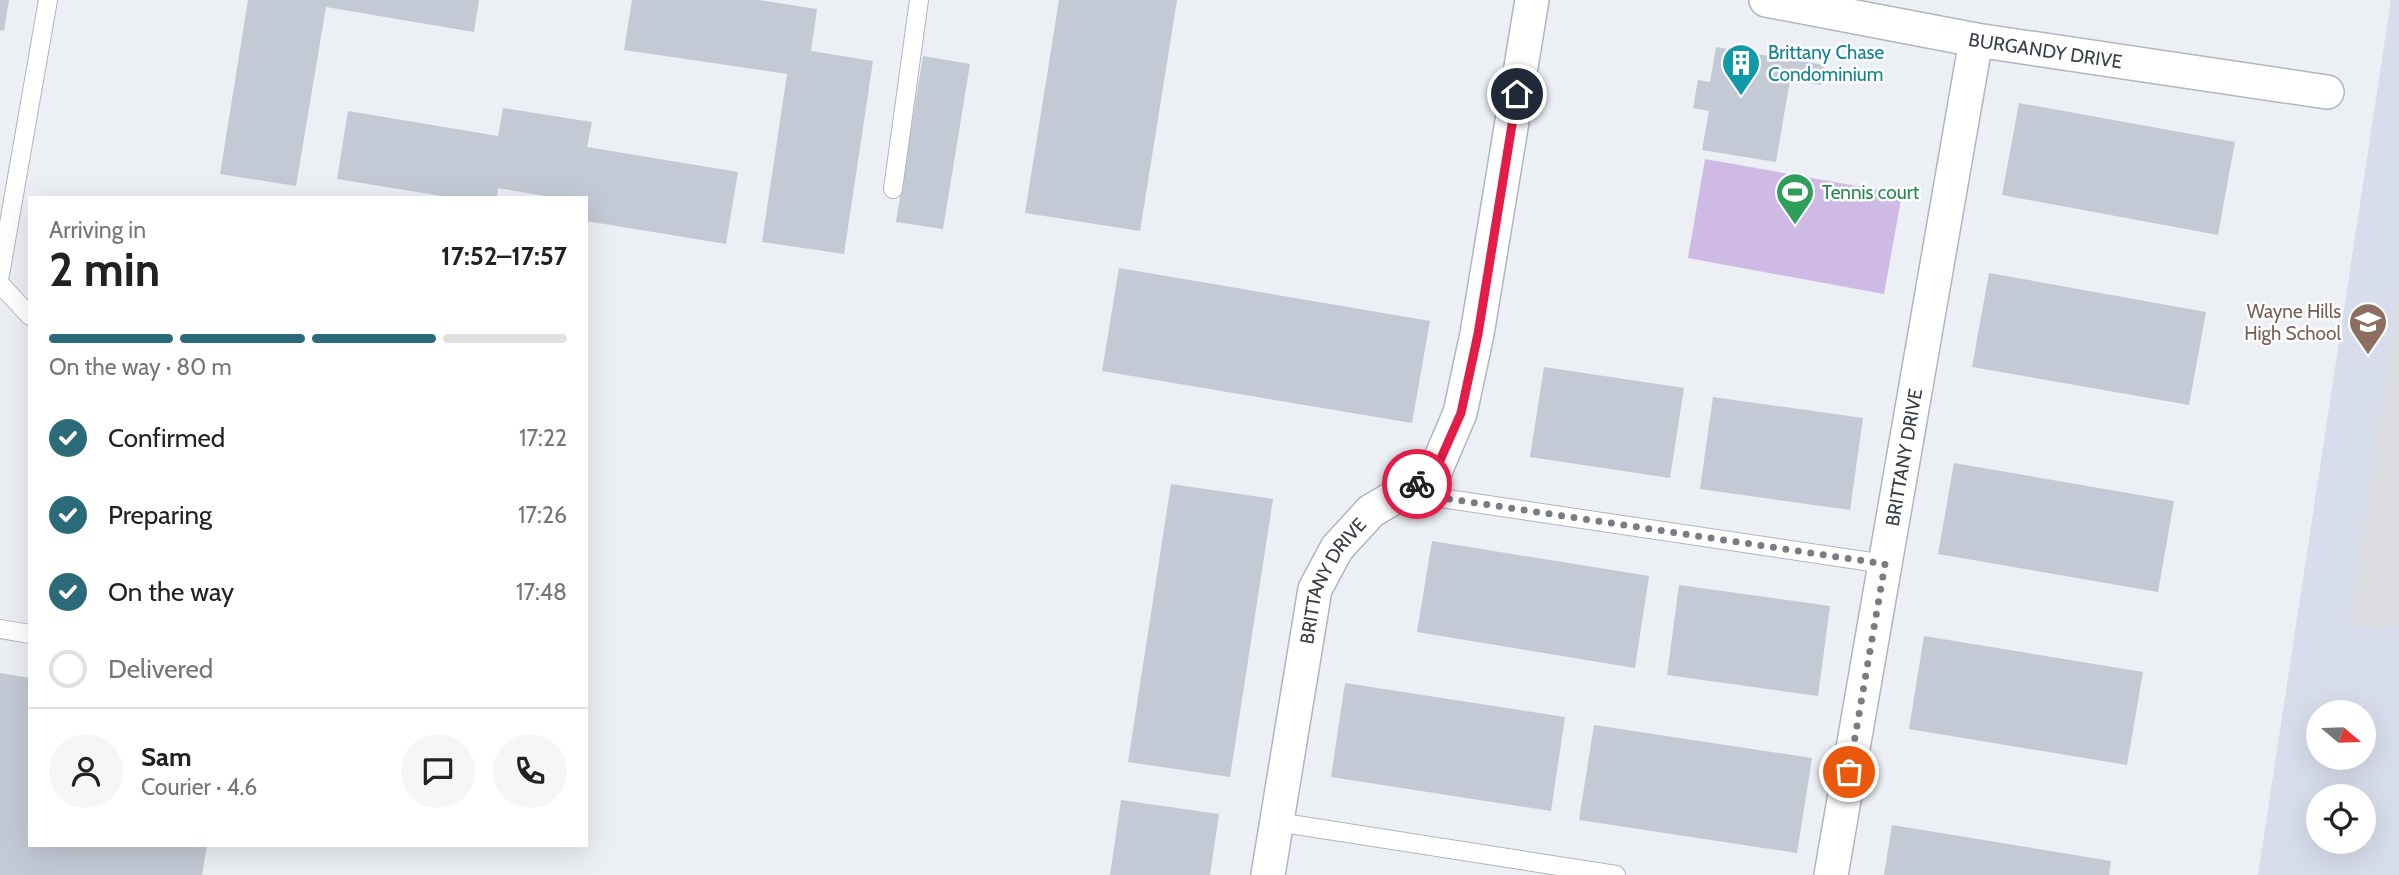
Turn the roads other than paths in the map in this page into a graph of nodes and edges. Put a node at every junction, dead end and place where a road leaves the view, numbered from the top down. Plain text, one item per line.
1 (48, 0) edge
2 (919, 0) edge
3 (1532, 0) edge
4 (1766, 0) edge
5 (1976, 40) junction
6 (2327, 92) dead end
7 (893, 189) dead end
8 (4, 226) edge
9 (0, 275) edge
10 (0, 284) edge
11 (28, 314) edge
12 (1403, 492) junction
13 (1885, 564) junction
14 (0, 629) edge
15 (28, 634) edge
16 (1277, 822) junction
17 (1268, 875) edge
18 (1616, 875) edge
19 (1831, 875) edge

1 - 8 lane
2 - 7 lane
3 - 12 street, BRITTANY DRIVE
4 - 5 street, BURGANDY DRIVE
5 - 6 street, BURGANDY DRIVE
5 - 13 street, BRITTANY DRIVE
8 - 9 lane
10 - 11 lane
12 - 13 lane
12 - 16 street, BRITTANY DRIVE
13 - 19 street, BRITTANY DRIVE
14 - 15 lane
16 - 17 street, BRITTANY DRIVE
16 - 18 lane

